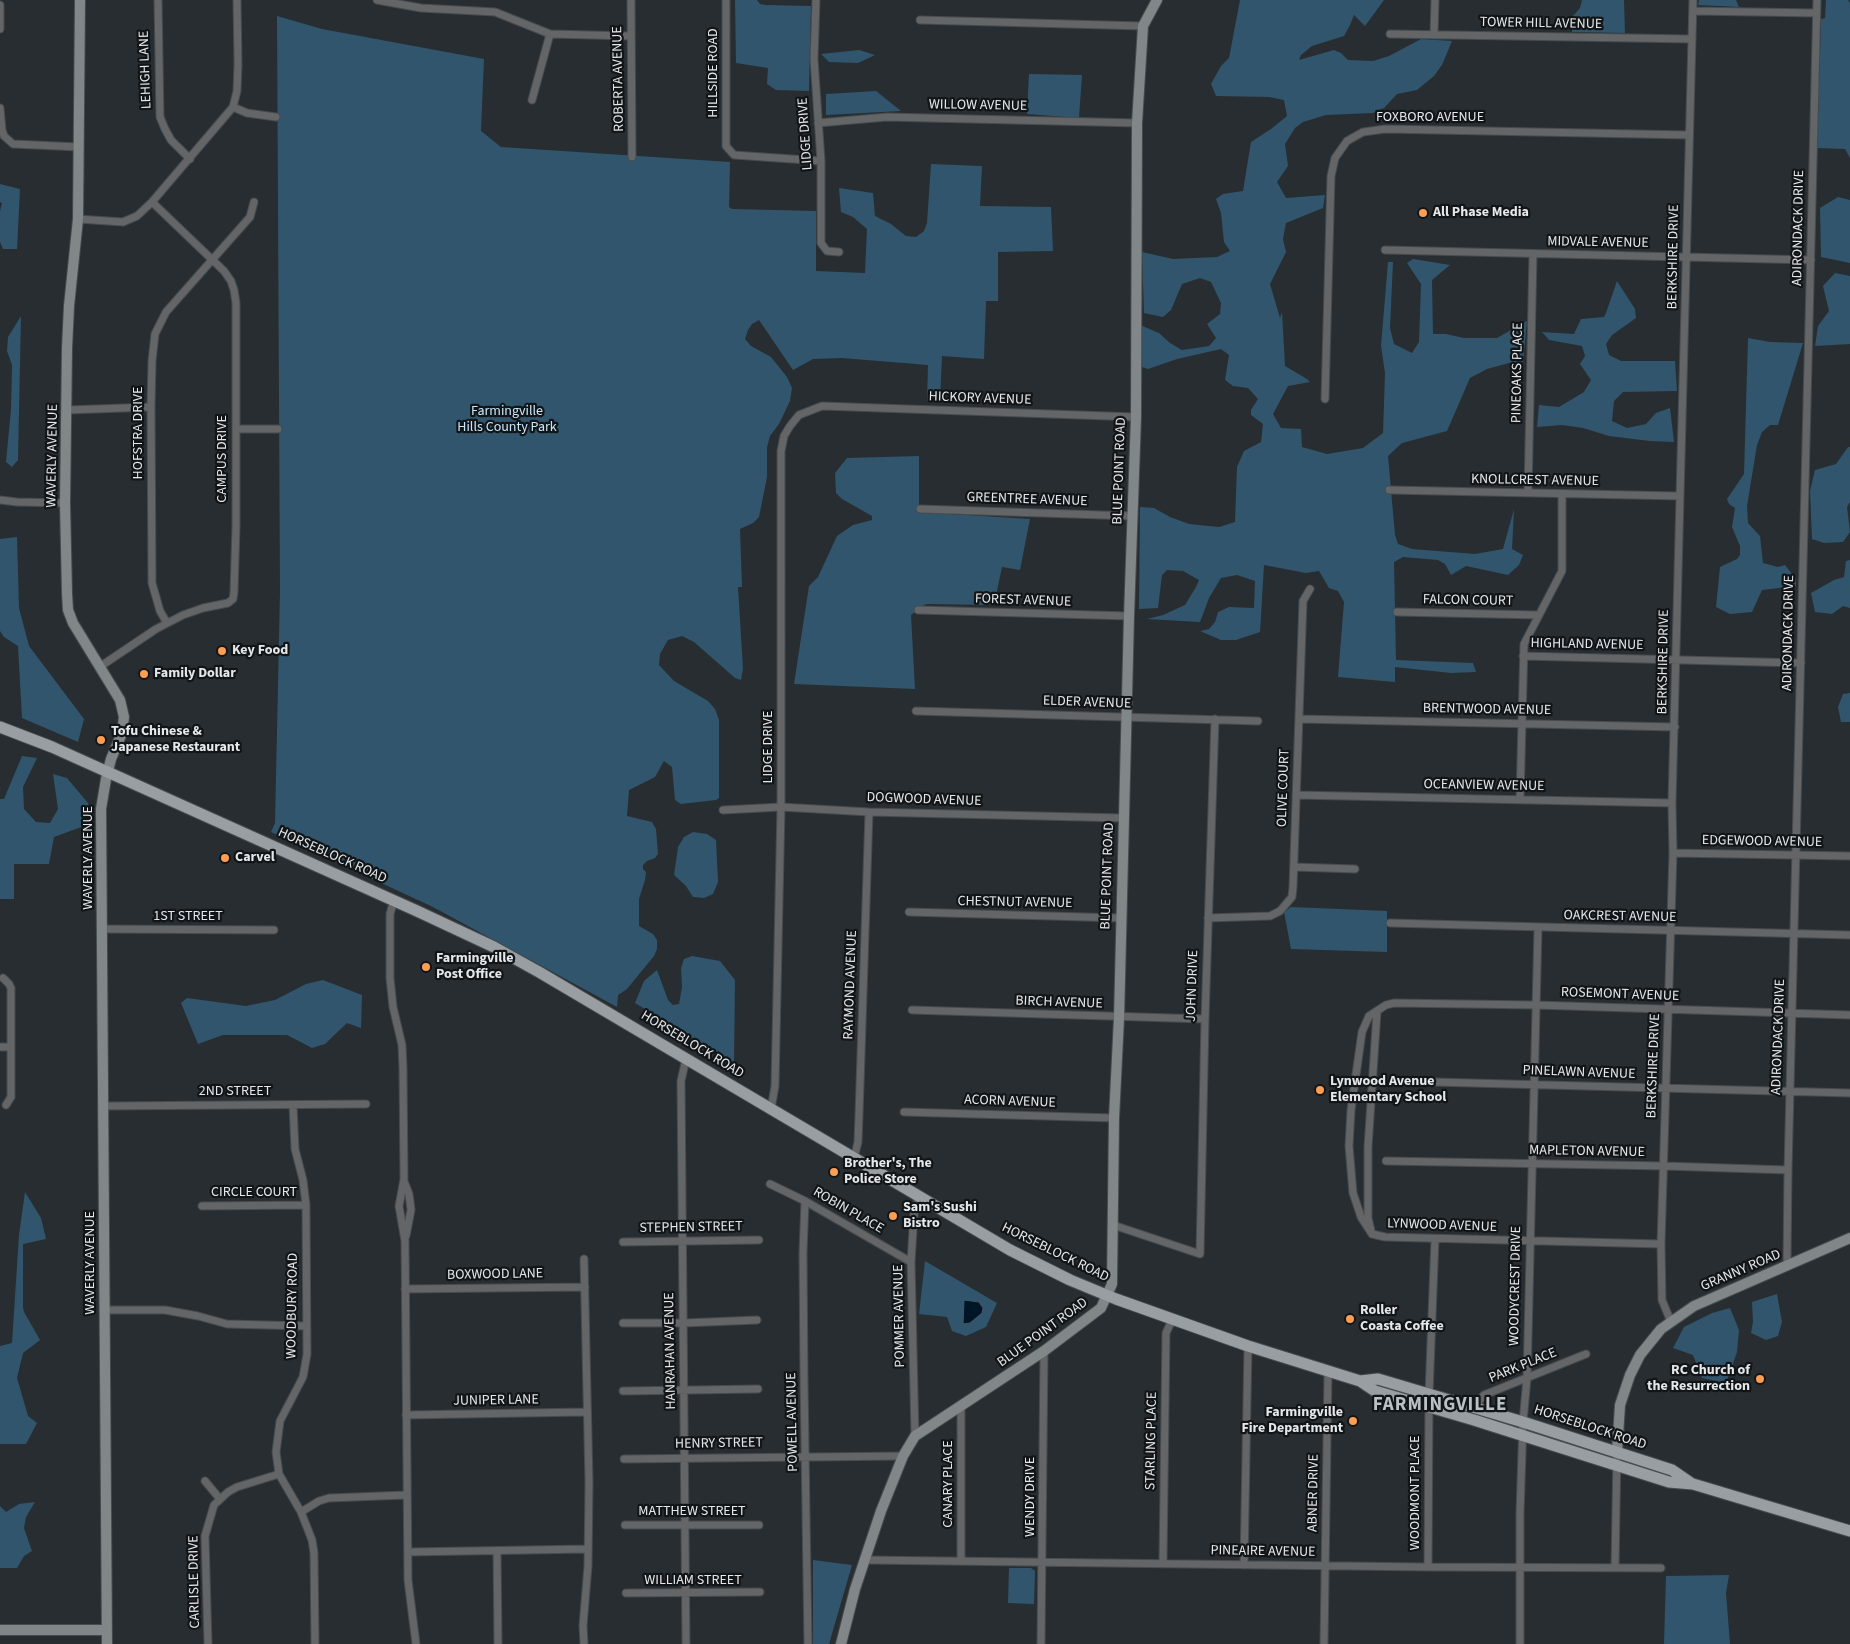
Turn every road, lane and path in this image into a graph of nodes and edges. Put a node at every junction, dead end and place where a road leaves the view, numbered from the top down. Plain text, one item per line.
1 (80, 0) edge
2 (158, 0) edge
3 (237, 0) edge
4 (377, 0) edge
5 (631, 0) edge
6 (726, 0) edge
7 (816, 0) edge
8 (1158, 0) edge
9 (1435, 0) edge
10 (1693, 0) edge
11 (1817, 0) edge
12 (407, 3) edge
13 (0, 5) edge
14 (1693, 11) junction
15 (1816, 13) junction
16 (920, 20) dead end
17 (1143, 26) junction
18 (0, 29) edge
19 (550, 34) junction
20 (1390, 34) dead end
21 (1434, 35) junction
22 (631, 36) junction
23 (1691, 39) junction
24 (532, 100) dead end
25 (0, 108) edge
26 (234, 108) junction
27 (276, 117) dead end
28 (1137, 123) junction
29 (818, 124) junction
30 (1689, 135) junction
31 (79, 146) junction
32 (632, 157) dead end
33 (190, 159) junction
34 (821, 161) junction
35 (152, 202) junction
36 (254, 202) dead end
37 (78, 219) junction
38 (1385, 250) dead end
39 (839, 252) dead end
40 (1533, 254) junction
41 (1687, 257) junction
42 (212, 260) junction
43 (1811, 260) junction
44 (1325, 400) dead end
45 (822, 406) joint
46 (151, 407) junction
47 (67, 410) junction
48 (1136, 417) junction
49 (236, 429) junction
50 (278, 429) dead end
51 (1389, 490) dead end
52 (1528, 493) junction
53 (1562, 494) junction
54 (1680, 496) junction
55 (0, 500) edge
56 (65, 503) junction
57 (920, 509) dead end
58 (1132, 516) junction
59 (1310, 589) dead end
60 (918, 610) dead end
61 (1397, 612) dead end
62 (1539, 615) junction
63 (1128, 616) junction
64 (167, 623) junction
65 (1523, 656) junction
66 (1677, 659) junction
67 (1801, 663) junction
68 (101, 666) junction
69 (916, 711) dead end
70 (1127, 717) junction
71 (1215, 719) junction
72 (1299, 719) junction
73 (1258, 721) dead end
74 (1522, 724) junction
75 (1675, 727) junction
76 (4, 728) edge
77 (107, 772) junction
78 (1296, 795) junction
79 (1520, 800) junction
80 (1672, 803) junction
81 (782, 807) junction
82 (724, 810) dead end
83 (869, 812) junction
84 (1124, 818) junction
85 (1673, 853) junction
86 (1796, 855) junction
87 (1850, 856) edge
88 (1294, 867) junction
89 (1355, 869) dead end
90 (394, 900) junction
91 (909, 912) dead end
92 (1120, 918) junction
93 (1208, 918) junction
94 (1390, 924) dead end
95 (1538, 928) junction
96 (102, 929) junction
97 (274, 930) dead end
98 (1670, 931) junction
99 (1794, 934) junction
100 (1850, 935) edge
101 (3, 978) dead end
102 (1389, 1004) joint
103 (1536, 1005) junction
104 (1668, 1009) junction
105 (912, 1010) dead end
106 (1377, 1012) junction
107 (1792, 1013) junction
108 (1850, 1015) edge
109 (1119, 1018) junction
110 (1205, 1019) junction
111 (0, 1047) edge
112 (11, 1047) junction
113 (686, 1059) junction
114 (1396, 1081) dead end
115 (1533, 1084) junction
116 (1666, 1088) junction
117 (1790, 1091) junction
118 (1850, 1093) edge
119 (366, 1104) dead end
120 (6, 1105) dead end
121 (294, 1105) junction
122 (104, 1106) junction
123 (771, 1109) junction
124 (904, 1112) dead end
125 (1114, 1118) junction
126 (854, 1158) junction
127 (1386, 1161) dead end
128 (1532, 1163) junction
129 (1665, 1166) junction
130 (1788, 1170) junction
131 (404, 1179) junction
132 (770, 1184) dead end
133 (919, 1196) junction
134 (805, 1201) junction
135 (306, 1205) junction
136 (202, 1206) dead end
137 (1113, 1225) junction
138 (1372, 1234) junction
139 (1850, 1238) edge
140 (1435, 1239) junction
141 (759, 1240) dead end
142 (404, 1241) junction
143 (682, 1241) junction
144 (1529, 1241) junction
145 (623, 1242) dead end
146 (1661, 1244) junction
147 (584, 1259) dead end
148 (911, 1262) junction
149 (1787, 1266) junction
150 (584, 1287) junction
151 (405, 1289) junction
152 (1107, 1296) junction
153 (105, 1310) junction
154 (757, 1320) dead end
155 (1172, 1320) junction
156 (1671, 1322) junction
157 (623, 1323) dead end
158 (684, 1323) junction
159 (306, 1326) junction
160 (1248, 1346) junction
161 (1044, 1351) junction
162 (1586, 1354) dead end
163 (1328, 1372) junction
164 (1527, 1378) junction
165 (1360, 1381) junction
166 (758, 1389) dead end
167 (685, 1390) junction
168 (623, 1391) dead end
169 (1429, 1394) junction
170 (961, 1406) junction
171 (1429, 1406) junction
172 (1474, 1407) junction
173 (586, 1412) junction
174 (406, 1415) junction
175 (1523, 1422) junction
176 (1522, 1435) junction
177 (915, 1436) junction
178 (1617, 1452) junction
179 (806, 1456) junction
180 (904, 1456) junction
181 (684, 1457) junction
182 (624, 1459) dead end
183 (1617, 1464) junction
184 (279, 1474) junction
185 (205, 1481) dead end
186 (1693, 1484) junction
187 (406, 1495) junction
188 (220, 1499) junction
189 (301, 1512) junction
190 (759, 1524) dead end
191 (625, 1525) dead end
192 (685, 1525) junction
193 (1850, 1531) edge
194 (588, 1549) junction
195 (497, 1551) junction
196 (408, 1552) junction
197 (865, 1560) junction
198 (961, 1561) junction
199 (1043, 1563) junction
200 (1163, 1563) junction
201 (1244, 1565) junction
202 (1325, 1566) junction
203 (1428, 1567) junction
204 (1520, 1568) junction
205 (1615, 1568) junction
206 (1661, 1568) dead end
207 (760, 1592) dead end
208 (626, 1594) dead end
209 (685, 1594) junction
210 (0, 1630) edge
211 (108, 1630) junction
212 (108, 1644) edge
213 (208, 1644) edge
214 (315, 1644) edge
215 (416, 1644) edge
216 (498, 1644) edge
217 (584, 1644) edge
218 (686, 1644) edge
219 (808, 1644) edge
220 (841, 1644) edge
221 (1041, 1644) edge
222 (1324, 1644) edge
223 (1520, 1644) edge

1 - 31 street, WAVERLY AVENUE
2 - 33 street, LEHIGH LANE
3 - 26 street
4 - 12 street
5 - 22 street, ROBERTA AVENUE
6 - 34 street, HILLSIDE ROAD
7 - 29 street, LIDGE DRIVE
8 - 17 street, BLUE POINT ROAD
9 - 21 street
10 - 14 street, BERKSHIRE DRIVE
11 - 15 street, ADIRONDACK DRIVE
12 - 19 street
13 - 18 street
14 - 15 street
14 - 23 street, BERKSHIRE DRIVE
15 - 43 street, ADIRONDACK DRIVE
16 - 17 street
17 - 28 street, BLUE POINT ROAD
19 - 22 street
19 - 24 street
20 - 21 street, TOWER HILL AVENUE
21 - 23 street, TOWER HILL AVENUE
22 - 32 street, ROBERTA AVENUE
23 - 30 street, BERKSHIRE DRIVE
25 - 31 street
26 - 27 street
26 - 33 street
28 - 29 street, WILLOW AVENUE
28 - 48 street, BLUE POINT ROAD
29 - 34 street, LIDGE DRIVE
30 - 41 street, BERKSHIRE DRIVE
30 - 44 street, FOXBORO AVENUE
31 - 37 street, WAVERLY AVENUE
33 - 35 street
34 - 39 street, LIDGE DRIVE
35 - 37 street
35 - 42 street, CAMPUS DRIVE
36 - 42 street, HOFSTRA DRIVE
37 - 47 street, WAVERLY AVENUE
38 - 40 street, MIDVALE AVENUE
40 - 41 street, MIDVALE AVENUE
40 - 52 street, PINEOAKS PLACE
41 - 43 street, MIDVALE AVENUE
41 - 54 street, BERKSHIRE DRIVE
42 - 46 street, HOFSTRA DRIVE
42 - 49 street, CAMPUS DRIVE
43 - 67 street, ADIRONDACK DRIVE
45 - 48 street, HICKORY AVENUE
45 - 81 street, LIDGE DRIVE
46 - 47 street
46 - 64 street, HOFSTRA DRIVE
47 - 56 street, WAVERLY AVENUE
48 - 58 street, BLUE POINT ROAD
49 - 50 street
49 - 64 street, CAMPUS DRIVE
51 - 52 street, KNOLLCREST AVENUE
52 - 53 street, KNOLLCREST AVENUE
53 - 54 street, KNOLLCREST AVENUE
53 - 62 street
54 - 66 street, BERKSHIRE DRIVE
55 - 56 street
56 - 68 street, WAVERLY AVENUE
57 - 58 street, GREENTREE AVENUE
58 - 63 street, BLUE POINT ROAD
59 - 72 street, OLIVE COURT
60 - 63 street, FOREST AVENUE
61 - 62 street, FALCON COURT
62 - 65 street
63 - 70 street, BLUE POINT ROAD
64 - 68 street, CAMPUS DRIVE
65 - 66 street, HIGHLAND AVENUE
65 - 74 street
66 - 67 street, HIGHLAND AVENUE
66 - 75 street, BERKSHIRE DRIVE
67 - 86 street, ADIRONDACK DRIVE
68 - 77 street, WAVERLY AVENUE
69 - 70 street, ELDER AVENUE
70 - 71 street, ELDER AVENUE
70 - 84 street, BLUE POINT ROAD
71 - 73 street, ELDER AVENUE
71 - 93 street, JOHN DRIVE
72 - 74 street, BRENTWOOD AVENUE
72 - 78 street, OLIVE COURT
74 - 75 street, BRENTWOOD AVENUE
74 - 79 street
75 - 80 street, BERKSHIRE DRIVE
76 - 77 main road, HORSEBLOCK ROAD
77 - 90 main road, HORSEBLOCK ROAD
77 - 96 street, WAVERLY AVENUE
78 - 79 street, OCEANVIEW AVENUE
78 - 88 street, OLIVE COURT
79 - 80 street, OCEANVIEW AVENUE
80 - 85 street, BERKSHIRE DRIVE
81 - 82 street, DOGWOOD AVENUE
81 - 83 street, DOGWOOD AVENUE
81 - 123 street, LIDGE DRIVE
83 - 84 street, DOGWOOD AVENUE
83 - 126 street, RAYMOND AVENUE
84 - 92 street, BLUE POINT ROAD
85 - 86 street, EDGEWOOD AVENUE
85 - 98 street, BERKSHIRE DRIVE
86 - 87 street, EDGEWOOD AVENUE
86 - 99 street, ADIRONDACK DRIVE
88 - 89 street
88 - 93 street, OLIVE COURT
90 - 113 main road, HORSEBLOCK ROAD
90 - 131 street
91 - 92 street, CHESTNUT AVENUE
92 - 109 street, BLUE POINT ROAD
93 - 110 street, JOHN DRIVE
94 - 95 street, OAKCREST AVENUE
95 - 98 street, OAKCREST AVENUE
95 - 103 street, WOODYCREST DRIVE
96 - 97 street, 1ST STREET
96 - 122 street, WAVERLY AVENUE
98 - 99 street, OAKCREST AVENUE
98 - 104 street, BERKSHIRE DRIVE
99 - 100 street, OAKCREST AVENUE
99 - 107 street, ADIRONDACK DRIVE
101 - 112 street
102 - 103 street, ROSEMONT AVENUE
102 - 106 street, LYNWOOD AVENUE
103 - 104 street, ROSEMONT AVENUE
103 - 115 street, WOODYCREST DRIVE
104 - 107 street, ROSEMONT AVENUE
104 - 116 street, BERKSHIRE DRIVE
105 - 109 street, BIRCH AVENUE
106 - 138 street, LYNWOOD AVENUE
106 - 138 street, LYNWOOD AVENUE
107 - 108 street, ROSEMONT AVENUE
107 - 117 street, ADIRONDACK DRIVE
109 - 110 street, BIRCH AVENUE
109 - 125 street, BLUE POINT ROAD
110 - 137 street, JOHN DRIVE
111 - 112 street
112 - 120 street
113 - 123 main road, HORSEBLOCK ROAD
113 - 143 street, HANRAHAN AVENUE
114 - 115 street, PINELAWN AVENUE
115 - 116 street, PINELAWN AVENUE
115 - 128 street, WOODYCREST DRIVE
116 - 117 street, PINELAWN AVENUE
116 - 129 street, BERKSHIRE DRIVE
117 - 118 street, PINELAWN AVENUE
117 - 130 street, ADIRONDACK DRIVE
119 - 121 street, 2ND STREET
121 - 122 street, 2ND STREET
121 - 135 street, WOODBURY ROAD
122 - 153 street, WAVERLY AVENUE
123 - 126 main road, HORSEBLOCK ROAD
124 - 125 street, ACORN AVENUE
125 - 137 street, BLUE POINT ROAD
126 - 133 main road, HORSEBLOCK ROAD
127 - 128 street, MAPLETON AVENUE
128 - 129 street, MAPLETON AVENUE
128 - 144 street, WOODYCREST DRIVE
129 - 130 street, MAPLETON AVENUE
129 - 146 street, BERKSHIRE DRIVE
130 - 149 street, ADIRONDACK DRIVE
131 - 142 street
131 - 142 street
132 - 134 street, ROBIN PLACE
133 - 148 street, POMMER AVENUE
133 - 152 main road, HORSEBLOCK ROAD
134 - 148 street, ROBIN PLACE
134 - 179 street, POWELL AVENUE
135 - 136 street, CIRCLE COURT
135 - 159 street, WOODBURY ROAD
137 - 152 street, BLUE POINT ROAD
138 - 140 street, LYNWOOD AVENUE
139 - 149 street, GRANNY ROAD
140 - 144 street, LYNWOOD AVENUE
140 - 169 street, WOODMONT PLACE
141 - 143 street, STEPHEN STREET
142 - 151 street
143 - 145 street, STEPHEN STREET
143 - 158 street, HANRAHAN AVENUE
144 - 146 street, LYNWOOD AVENUE
144 - 164 street, WOODYCREST DRIVE
146 - 156 street, BERKSHIRE DRIVE
147 - 150 street
148 - 177 street, POMMER AVENUE
149 - 156 street, GRANNY ROAD
150 - 151 street, BOXWOOD LANE
150 - 173 street
151 - 174 street
152 - 155 main road, HORSEBLOCK ROAD
152 - 161 street, BLUE POINT ROAD
153 - 159 street
153 - 211 street, WAVERLY AVENUE
154 - 158 street
155 - 160 main road, HORSEBLOCK ROAD
155 - 200 street, STARLING PLACE
156 - 178 street, GRANNY ROAD
157 - 158 street
158 - 167 street, HANRAHAN AVENUE
159 - 184 street, WOODBURY ROAD
160 - 163 main road, HORSEBLOCK ROAD
160 - 201 street
161 - 170 street, BLUE POINT ROAD
161 - 199 street, WENDY DRIVE
162 - 164 street, PARK PLACE
163 - 165 main road, HORSEBLOCK ROAD
163 - 202 street, ABNER DRIVE
164 - 172 street, PARK PLACE
164 - 175 street, WOODYCREST DRIVE
165 - 169 main road, HORSEBLOCK ROAD
165 - 171 main road, HORSEBLOCK ROAD
166 - 167 street
167 - 168 street
167 - 181 street, HANRAHAN AVENUE
169 - 171 street, WOODMONT PLACE
169 - 172 main road, HORSEBLOCK ROAD
170 - 177 street, BLUE POINT ROAD
170 - 198 street, CANARY PLACE
171 - 176 main road, HORSEBLOCK ROAD
171 - 203 street, WOODMONT PLACE
172 - 175 main road, HORSEBLOCK ROAD
173 - 174 street, JUNIPER LANE
173 - 194 street
174 - 187 street
175 - 176 street, WOODYCREST DRIVE
175 - 178 main road, HORSEBLOCK ROAD
176 - 183 main road, HORSEBLOCK ROAD
176 - 204 street, WOODYCREST DRIVE
177 - 180 street, BLUE POINT ROAD
178 - 183 street
178 - 186 main road, HORSEBLOCK ROAD
179 - 180 street, HENRY STREET
179 - 181 street, HENRY STREET
179 - 219 street, POWELL AVENUE
180 - 197 street, BLUE POINT ROAD
181 - 182 street, HENRY STREET
181 - 192 street, HANRAHAN AVENUE
183 - 186 main road, HORSEBLOCK ROAD
183 - 205 street
184 - 188 street
184 - 189 street, WOODBURY ROAD
185 - 188 street
186 - 193 main road, HORSEBLOCK ROAD
187 - 189 street
187 - 196 street
188 - 213 street, CARLISLE DRIVE
189 - 214 street, WOODBURY ROAD
190 - 192 street, MATTHEW STREET
191 - 192 street, MATTHEW STREET
192 - 209 street, HANRAHAN AVENUE
194 - 195 street
194 - 217 street
195 - 196 street
195 - 216 street
196 - 215 street
197 - 198 street, PINEAIRE AVENUE
197 - 220 street, BLUE POINT ROAD
198 - 199 street, PINEAIRE AVENUE
199 - 200 street, PINEAIRE AVENUE
199 - 221 street, WENDY DRIVE
200 - 201 street, PINEAIRE AVENUE
201 - 202 street, PINEAIRE AVENUE
202 - 203 street, PINEAIRE AVENUE
202 - 222 street, ABNER DRIVE
203 - 204 street, PINEAIRE AVENUE
204 - 205 street, PINEAIRE AVENUE
204 - 223 street, WOODYCREST DRIVE
205 - 206 street, PINEAIRE AVENUE
207 - 209 street, WILLIAM STREET
208 - 209 street, WILLIAM STREET
209 - 218 street, HANRAHAN AVENUE
210 - 211 street
211 - 212 street, WAVERLY AVENUE

